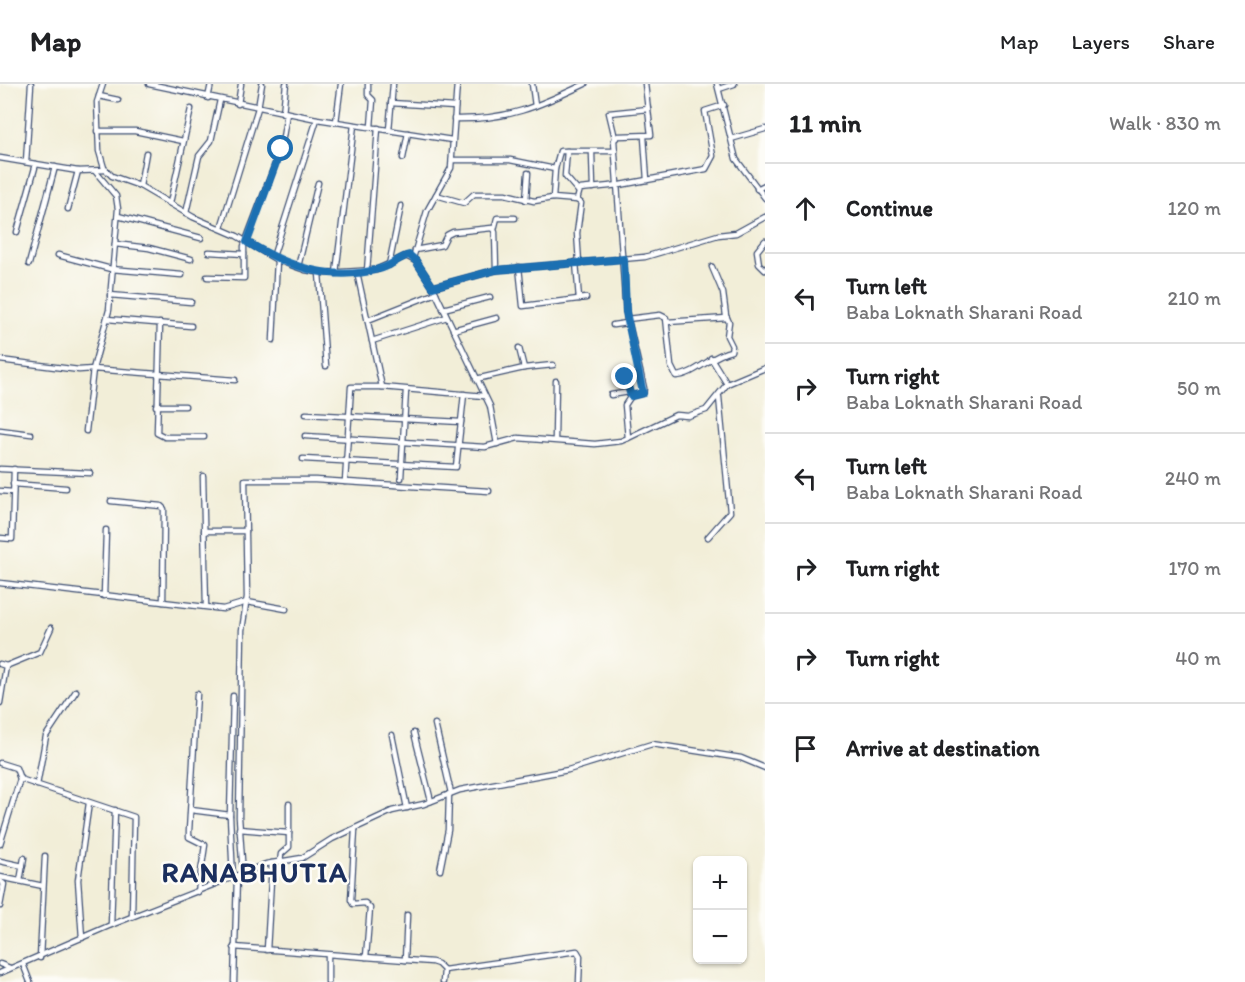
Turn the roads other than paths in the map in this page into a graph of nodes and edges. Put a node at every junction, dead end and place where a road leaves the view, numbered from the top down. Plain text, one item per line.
1 (31, 84) edge
2 (103, 84) edge
3 (149, 84) edge
4 (188, 84) edge
5 (211, 84) edge
6 (241, 84) edge
7 (262, 84) edge
8 (286, 84) edge
9 (341, 84) edge
10 (368, 84) edge
11 (393, 84) edge
12 (457, 84) edge
13 (532, 84) edge
14 (585, 84) edge
15 (645, 84) edge
16 (734, 84) edge
17 (718, 86) edge
18 (186, 92) junction
19 (99, 96) junction
20 (208, 98) junction
21 (118, 100) dead end
22 (219, 100) junction
23 (391, 103) junction
24 (238, 104) junction
25 (724, 105) junction
26 (535, 106) junction
27 (258, 108) junction
28 (455, 108) junction
29 (190, 109) dead end
30 (648, 109) junction
31 (285, 113) junction
32 (316, 119) junction
33 (454, 119) junction
34 (336, 122) junction
35 (354, 124) junction
36 (371, 127) junction
37 (378, 128) junction
38 (765, 129) edge
39 (389, 130) junction
40 (97, 131) junction
41 (408, 133) junction
42 (644, 137) junction
43 (615, 138) junction
44 (731, 139) junction
45 (183, 141) junction
46 (452, 141) junction
47 (567, 151) junction
48 (615, 151) junction
49 (147, 153) dead end
50 (592, 153) junction
51 (0, 158) edge
52 (403, 158) dead end
53 (452, 160) junction
54 (26, 162) junction
55 (36, 164) junction
56 (55, 167) junction
57 (555, 169) junction
58 (106, 170) junction
59 (78, 171) junction
60 (95, 171) junction
61 (528, 173) dead end
62 (647, 180) junction
63 (318, 183) dead end
64 (765, 185) edge
65 (140, 186) junction
66 (618, 186) junction
67 (593, 188) junction
68 (756, 189) junction
69 (578, 190) junction
70 (436, 195) junction
71 (553, 198) junction
72 (765, 198) edge
73 (526, 200) junction
74 (577, 200) junction
75 (170, 203) junction
76 (401, 206) dead end
77 (68, 209) dead end
78 (186, 213) junction
79 (118, 216) junction
80 (765, 217) edge
81 (515, 218) dead end
82 (759, 223) junction
83 (765, 224) edge
84 (221, 228) junction
85 (494, 230) junction
86 (17, 232) dead end
87 (201, 238) dead end
88 (765, 241) edge
89 (247, 242) junction
90 (115, 244) junction
91 (415, 250) junction
92 (209, 252) dead end
93 (244, 254) junction
94 (58, 255) dead end
95 (275, 258) junction
96 (412, 258) junction
97 (191, 259) dead end
98 (624, 259) junction
99 (578, 262) junction
100 (29, 264) dead end
101 (389, 266) junction
102 (298, 267) junction
103 (519, 267) junction
104 (712, 267) dead end
105 (111, 268) junction
106 (496, 270) junction
107 (765, 270) edge
108 (367, 271) junction
109 (357, 272) junction
110 (319, 273) junction
111 (336, 273) junction
112 (182, 275) dead end
113 (207, 277) dead end
114 (433, 287) junction
115 (436, 293) junction
116 (110, 295) junction
117 (490, 297) dead end
118 (586, 298) dead end
119 (579, 299) junction
120 (191, 302) dead end
121 (443, 309) junction
122 (447, 317) junction
123 (497, 318) dead end
124 (727, 318) junction
125 (107, 319) junction
126 (368, 320) junction
127 (627, 321) junction
128 (667, 322) junction
129 (160, 323) junction
130 (613, 325) dead end
131 (191, 326) dead end
132 (453, 330) junction
133 (273, 340) dead end
134 (372, 341) junction
135 (519, 348) dead end
136 (711, 358) junction
137 (0, 360) edge
138 (553, 365) dead end
139 (326, 366) dead end
140 (524, 368) junction
141 (765, 368) edge
142 (93, 369) junction
143 (158, 375) junction
144 (625, 377) dead end
145 (476, 379) junction
146 (235, 380) dead end
147 (556, 381) dead end
148 (727, 384) junction
149 (382, 387) junction
150 (406, 390) junction
151 (464, 394) junction
152 (630, 394) junction
153 (611, 395) dead end
154 (484, 396) junction
155 (719, 397) junction
156 (156, 406) junction
157 (185, 406) dead end
158 (306, 414) dead end
159 (349, 416) junction
160 (405, 419) junction
161 (461, 422) junction
162 (0, 430) edge
163 (86, 431) dead end
164 (31, 434) dead end
165 (305, 436) dead end
166 (204, 437) dead end
167 (348, 438) junction
168 (628, 438) junction
169 (555, 439) junction
170 (403, 441) junction
171 (459, 443) junction
172 (497, 444) junction
173 (303, 459) dead end
174 (346, 461) junction
175 (402, 464) junction
176 (0, 468) edge
177 (14, 469) junction
178 (90, 472) dead end
179 (203, 476) dead end
180 (401, 478) dead end
181 (345, 482) junction
182 (13, 484) junction
183 (66, 488) dead end
184 (0, 490) edge
185 (489, 491) dead end
186 (13, 492) junction
187 (111, 501) dead end
188 (195, 528) dead end
189 (106, 530) dead end
190 (204, 530) junction
191 (246, 531) junction
192 (708, 537) dead end
193 (0, 538) edge
194 (12, 539) junction
195 (20, 540) dead end
196 (0, 583) edge
197 (104, 596) junction
198 (163, 602) junction
199 (247, 602) junction
200 (206, 606) junction
201 (286, 609) dead end
202 (51, 628) dead end
203 (3, 665) edge
204 (76, 691) dead end
205 (197, 694) dead end
206 (233, 696) dead end
207 (0, 703) edge
208 (435, 724) dead end
209 (414, 733) dead end
210 (392, 735) dead end
211 (0, 763) edge
212 (765, 768) edge
213 (20, 779) junction
214 (37, 785) junction
215 (450, 796) junction
216 (431, 801) junction
217 (89, 803) junction
218 (289, 804) dead end
219 (407, 808) junction
220 (115, 810) junction
221 (190, 810) junction
222 (230, 816) junction
223 (239, 829) junction
224 (355, 830) junction
225 (289, 833) junction
226 (0, 844) edge
227 (45, 856) dead end
228 (24, 858) dead end
229 (0, 861) edge
230 (280, 862) junction
231 (272, 863) junction
232 (23, 866) junction
233 (440, 870) dead end
234 (238, 877) junction
235 (0, 879) edge
236 (20, 881) junction
237 (43, 886) junction
238 (198, 892) junction
239 (0, 906) edge
240 (407, 915) dead end
241 (132, 916) junction
242 (111, 924) junction
243 (82, 938) junction
244 (234, 947) junction
245 (267, 950) junction
246 (328, 955) junction
247 (40, 957) junction
248 (366, 957) junction
249 (405, 960) junction
250 (0, 964) edge
251 (23, 964) junction
252 (10, 968) junction
253 (444, 970) junction
254 (0, 973) edge
255 (30, 982) edge
256 (234, 982) edge
257 (328, 982) edge
258 (443, 982) edge
259 (579, 982) edge

1 - 54 street
2 - 19 street
3 - 18 street
4 - 18 street
5 - 20 street
6 - 24 street
7 - 27 street
8 - 31 street
9 - 34 street
10 - 36 street
11 - 23 street
12 - 28 street
13 - 26 street
14 - 26 street
15 - 30 street
16 - 17 street
17 - 25 street
18 - 20 street
19 - 21 street
19 - 40 street
20 - 22 street
22 - 24 street
22 - 78 street
23 - 28 street
23 - 39 street
24 - 27 street
25 - 44 street
25 - 62 street
26 - 33 street
27 - 31 street
27 - 84 street
28 - 33 street
29 - 45 street
30 - 42 street
30 - 43 street
31 - 32 street
31 - 89 street
32 - 34 street
32 - 95 street
33 - 46 street
34 - 35 street
35 - 36 street
35 - 111 street
36 - 37 street
37 - 39 street
37 - 108 street
38 - 44 street
39 - 41 street
40 - 45 street
40 - 58 street
41 - 46 street
41 - 52 street
42 - 43 street
42 - 62 street
43 - 48 street
44 - 68 street
45 - 75 street
46 - 53 street
47 - 50 street
47 - 57 street
47 - 69 street
48 - 50 street
48 - 66 street
49 - 65 street
50 - 67 street
51 - 54 street
53 - 57 street
53 - 70 street
54 - 55 street
55 - 56 street
55 - 86 street
56 - 59 street
56 - 100 street
57 - 71 street
58 - 60 street
58 - 65 street
59 - 60 street
59 - 77 street
60 - 79 street
61 - 73 street
62 - 66 street
63 - 102 street
64 - 68 street
65 - 75 street
66 - 67 street
66 - 98 street
67 - 69 street
68 - 72 street
69 - 74 street
70 - 73 street
70 - 91 street
71 - 73 street
71 - 74 street
74 - 99 street
75 - 78 street
76 - 101 street
78 - 84 street
79 - 87 street
79 - 90 street
80 - 82 street
81 - 85 street
82 - 83 street
82 - 98 street
84 - 89 street
85 - 91 street
85 - 106 street
88 - 107 street
89 - 93 street
89 - 95 street
90 - 97 street
90 - 105 street
91 - 96 street
92 - 93 street
93 - 113 street
94 - 105 street
95 - 102 street
95 - 133 street
96 - 101 street
96 - 114 street
98 - 99 street
98 - 127 street
99 - 103 street
99 - 119 street
101 - 108 street
102 - 110 street
103 - 106 street
103 - 119 street
104 - 124 street
105 - 112 street
105 - 116 street
106 - 114 street
108 - 109 street
109 - 111 street
109 - 126 street
110 - 111 street
110 - 139 street
114 - 115 street
115 - 121 street
115 - 126 street
116 - 120 street
116 - 125 street
117 - 121 street
118 - 119 street
121 - 122 street
122 - 132 street
122 - 134 street
123 - 132 street
124 - 128 street
124 - 136 street
125 - 129 street
125 - 142 street
126 - 134 street
127 - 128 street
127 - 130 street
127 - 152 street
128 - 136 street
129 - 131 street
129 - 143 street
132 - 145 street
134 - 149 street
135 - 140 street
136 - 148 street
137 - 142 street
138 - 140 street
140 - 145 street
141 - 148 street
142 - 143 street
142 - 163 street
143 - 146 street
143 - 156 street
144 - 152 street
145 - 154 street
147 - 169 street
148 - 155 street
149 - 150 street
149 - 159 street
150 - 151 street
150 - 160 street
151 - 154 street
151 - 161 street
152 - 153 street
152 - 168 street
154 - 172 street
155 - 168 street
155 - 192 street
156 - 157 street
156 - 166 street
158 - 159 street
159 - 160 street
159 - 167 street
160 - 161 street
160 - 170 street
161 - 171 street
162 - 164 street
165 - 167 street
167 - 170 street
167 - 174 street
168 - 169 street
169 - 172 street
170 - 171 street
170 - 175 street
171 - 172 street
171 - 175 street
173 - 174 street
174 - 175 street
174 - 181 street
175 - 180 street
176 - 177 street
177 - 178 street
177 - 182 street
179 - 190 street
181 - 185 street
181 - 191 street
182 - 183 street
182 - 186 street
184 - 186 street
186 - 194 street
187 - 198 street
188 - 190 street
189 - 197 street
190 - 191 street
190 - 200 street
191 - 199 street
193 - 194 street
194 - 195 street
196 - 197 street
197 - 198 street
198 - 200 street
199 - 200 street
199 - 201 street
199 - 223 street
202 - 203 street
203 - 207 street
204 - 214 street
205 - 221 street
206 - 222 street
208 - 215 street
209 - 216 street
210 - 219 street
211 - 213 street
212 - 215 street
213 - 214 street
213 - 226 street
214 - 217 street
215 - 216 street
215 - 233 street
216 - 219 street
217 - 220 street
217 - 243 street
218 - 225 street
219 - 224 street
220 - 241 street
220 - 242 street
221 - 222 street
221 - 238 street
222 - 234 street
223 - 225 street
223 - 234 street
224 - 230 street
224 - 248 street
225 - 230 street
227 - 237 street
228 - 232 street
229 - 232 street
230 - 231 street
231 - 234 street
231 - 245 street
232 - 236 street
234 - 238 street
234 - 244 street
235 - 236 street
235 - 239 street
236 - 237 street
237 - 247 street
238 - 241 street
240 - 249 street
241 - 242 street
242 - 243 street
243 - 247 street
244 - 245 street
244 - 256 street
245 - 246 street
246 - 248 street
246 - 257 street
247 - 251 street
248 - 249 street
249 - 253 street
250 - 252 street
251 - 252 street
251 - 255 street
252 - 254 street
253 - 258 street
253 - 259 street

